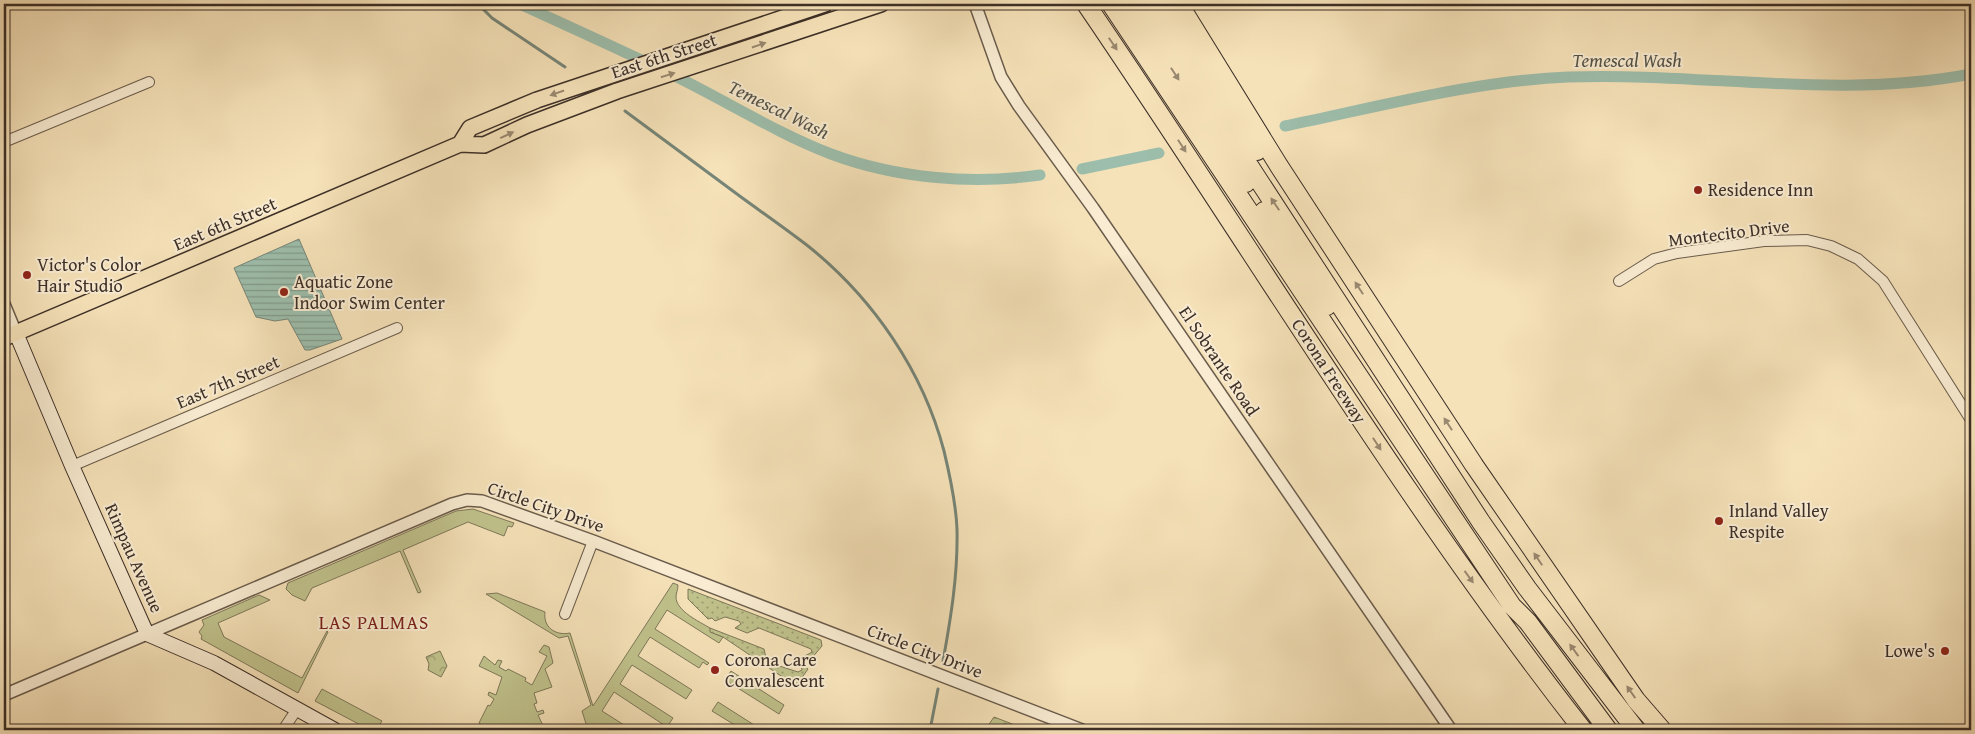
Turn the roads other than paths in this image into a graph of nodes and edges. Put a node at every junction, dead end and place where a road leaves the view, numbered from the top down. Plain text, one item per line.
1 (825, 4) edge
2 (881, 4) edge
3 (975, 4) edge
4 (1086, 4) edge
5 (1111, 4) edge
6 (1129, 4) edge
7 (1144, 4) edge
8 (1162, 4) edge
9 (1179, 4) edge
10 (149, 82) dead end
11 (1206, 98) junction
12 (4, 142) edge
13 (460, 144) junction
14 (1275, 169) junction
15 (1240, 173) junction
16 (1619, 281) dead end
17 (4, 304) edge
18 (397, 328) dead end
19 (10, 336) edge
20 (1971, 420) edge
21 (72, 466) junction
22 (593, 541) junction
23 (1544, 608) junction
24 (565, 614) dead end
25 (147, 634) junction
26 (4, 695) edge
27 (297, 709) junction
28 (283, 730) edge
29 (335, 730) edge
30 (1082, 730) edge
31 (1451, 730) edge
32 (1583, 730) edge
33 (1608, 730) edge
34 (1636, 730) edge
35 (1662, 730) edge

1 -> 13 main road, East 6th Street
13 -> 2 main road, East 6th Street
3 - 31 street, El Sobrante Road
4 -> 32 highway, Corona Freeway
5 - 11 highway
6 -> 11 highway
7 - 11 highway
8 - 11 highway
9 - 11 highway
10 - 12 street
11 - 14 highway
11 - 15 highway
11 - 15 highway
13 - 19 main road, East 6th Street
14 - 23 highway
35 -> 14 highway
23 -> 15 highway
15 - 33 highway
16 - 20 street, Montecito Drive
17 - 19 street, Rimpau Avenue
18 - 21 street, East 7th Street
19 - 21 main road, Rimpau Avenue
21 - 25 main road, Rimpau Avenue
22 - 24 street
22 - 25 street, Circle City Drive
22 - 30 street, Circle City Drive
34 -> 23 highway
25 - 26 street, Circle City Drive
25 - 27 main road, Rimpau Avenue
27 - 28 street
27 - 29 main road, Rimpau Avenue

